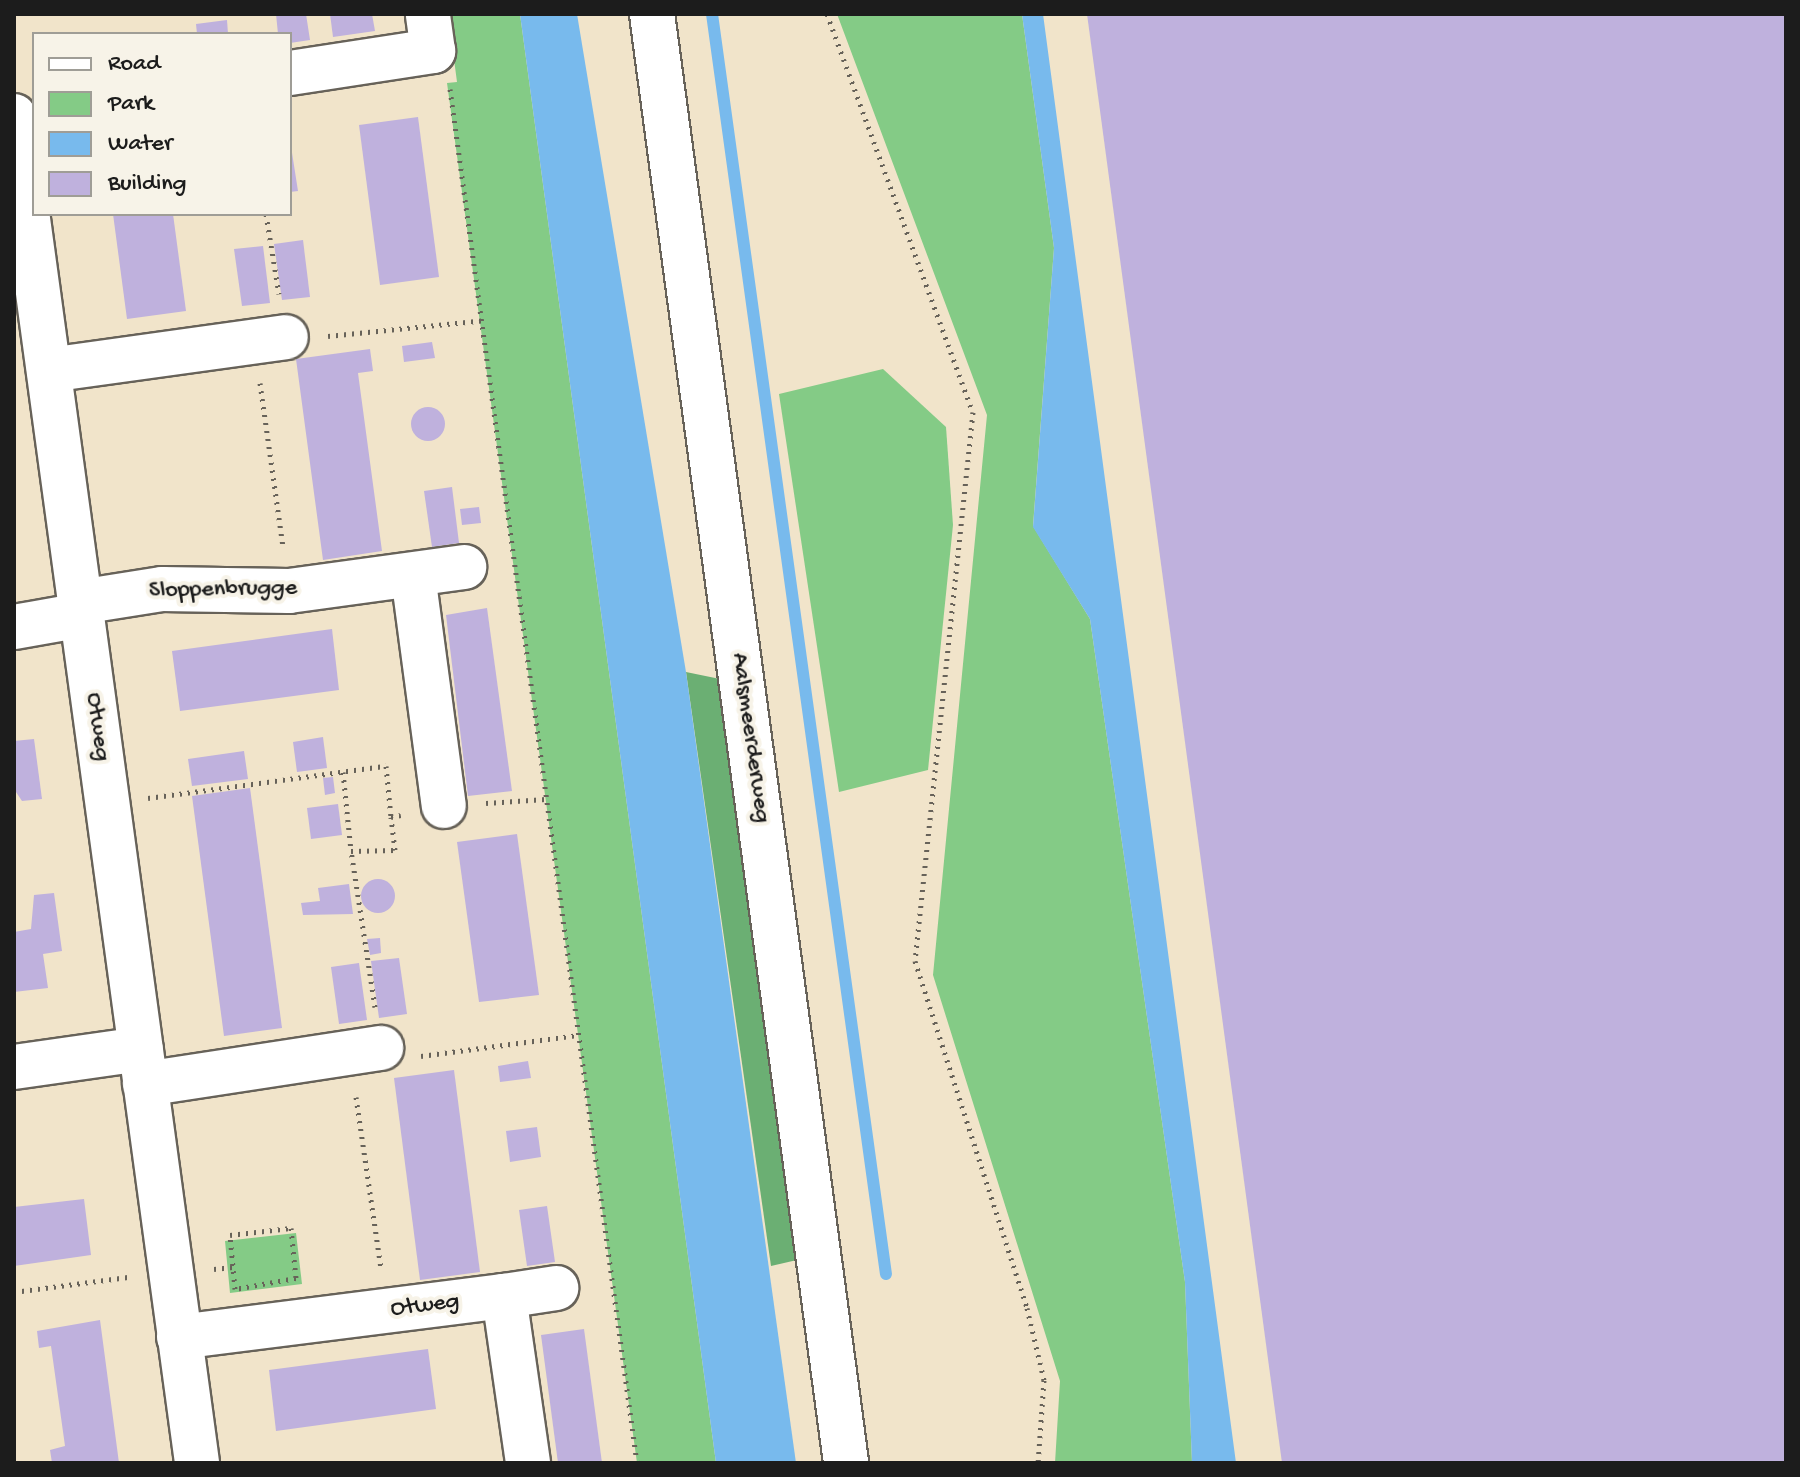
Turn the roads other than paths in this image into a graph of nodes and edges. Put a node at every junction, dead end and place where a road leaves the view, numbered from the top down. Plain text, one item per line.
1 (428, 14) edge
2 (652, 14) edge
3 (292, 73) edge
4 (14, 116) edge
5 (270, 340) road end
6 (49, 370) junction
7 (464, 567) dead end
8 (413, 575) junction
9 (81, 609) junction
10 (14, 627) edge
11 (444, 806) road end
12 (366, 1050) road end
13 (143, 1066) junction
14 (14, 1067) edge
15 (556, 1288) dead end
16 (504, 1296) junction
17 (179, 1337) junction
18 (197, 1463) edge
19 (528, 1463) edge
20 (846, 1463) edge

1 - 3 street
2 - 20 street, Aalsmeerderweg
4 - 6 street, Otweg
5 - 6 street
6 - 9 street, Otweg
7 - 8 street, Sloppenbrugge
8 - 9 street, Sloppenbrugge
8 - 11 street
9 - 10 street, Sloppenbrugge
9 - 13 street, Otweg
12 - 13 street
13 - 14 street
13 - 17 street, Otweg
15 - 16 street, Otweg
16 - 17 street, Otweg
16 - 19 street
17 - 18 street, Otweg

